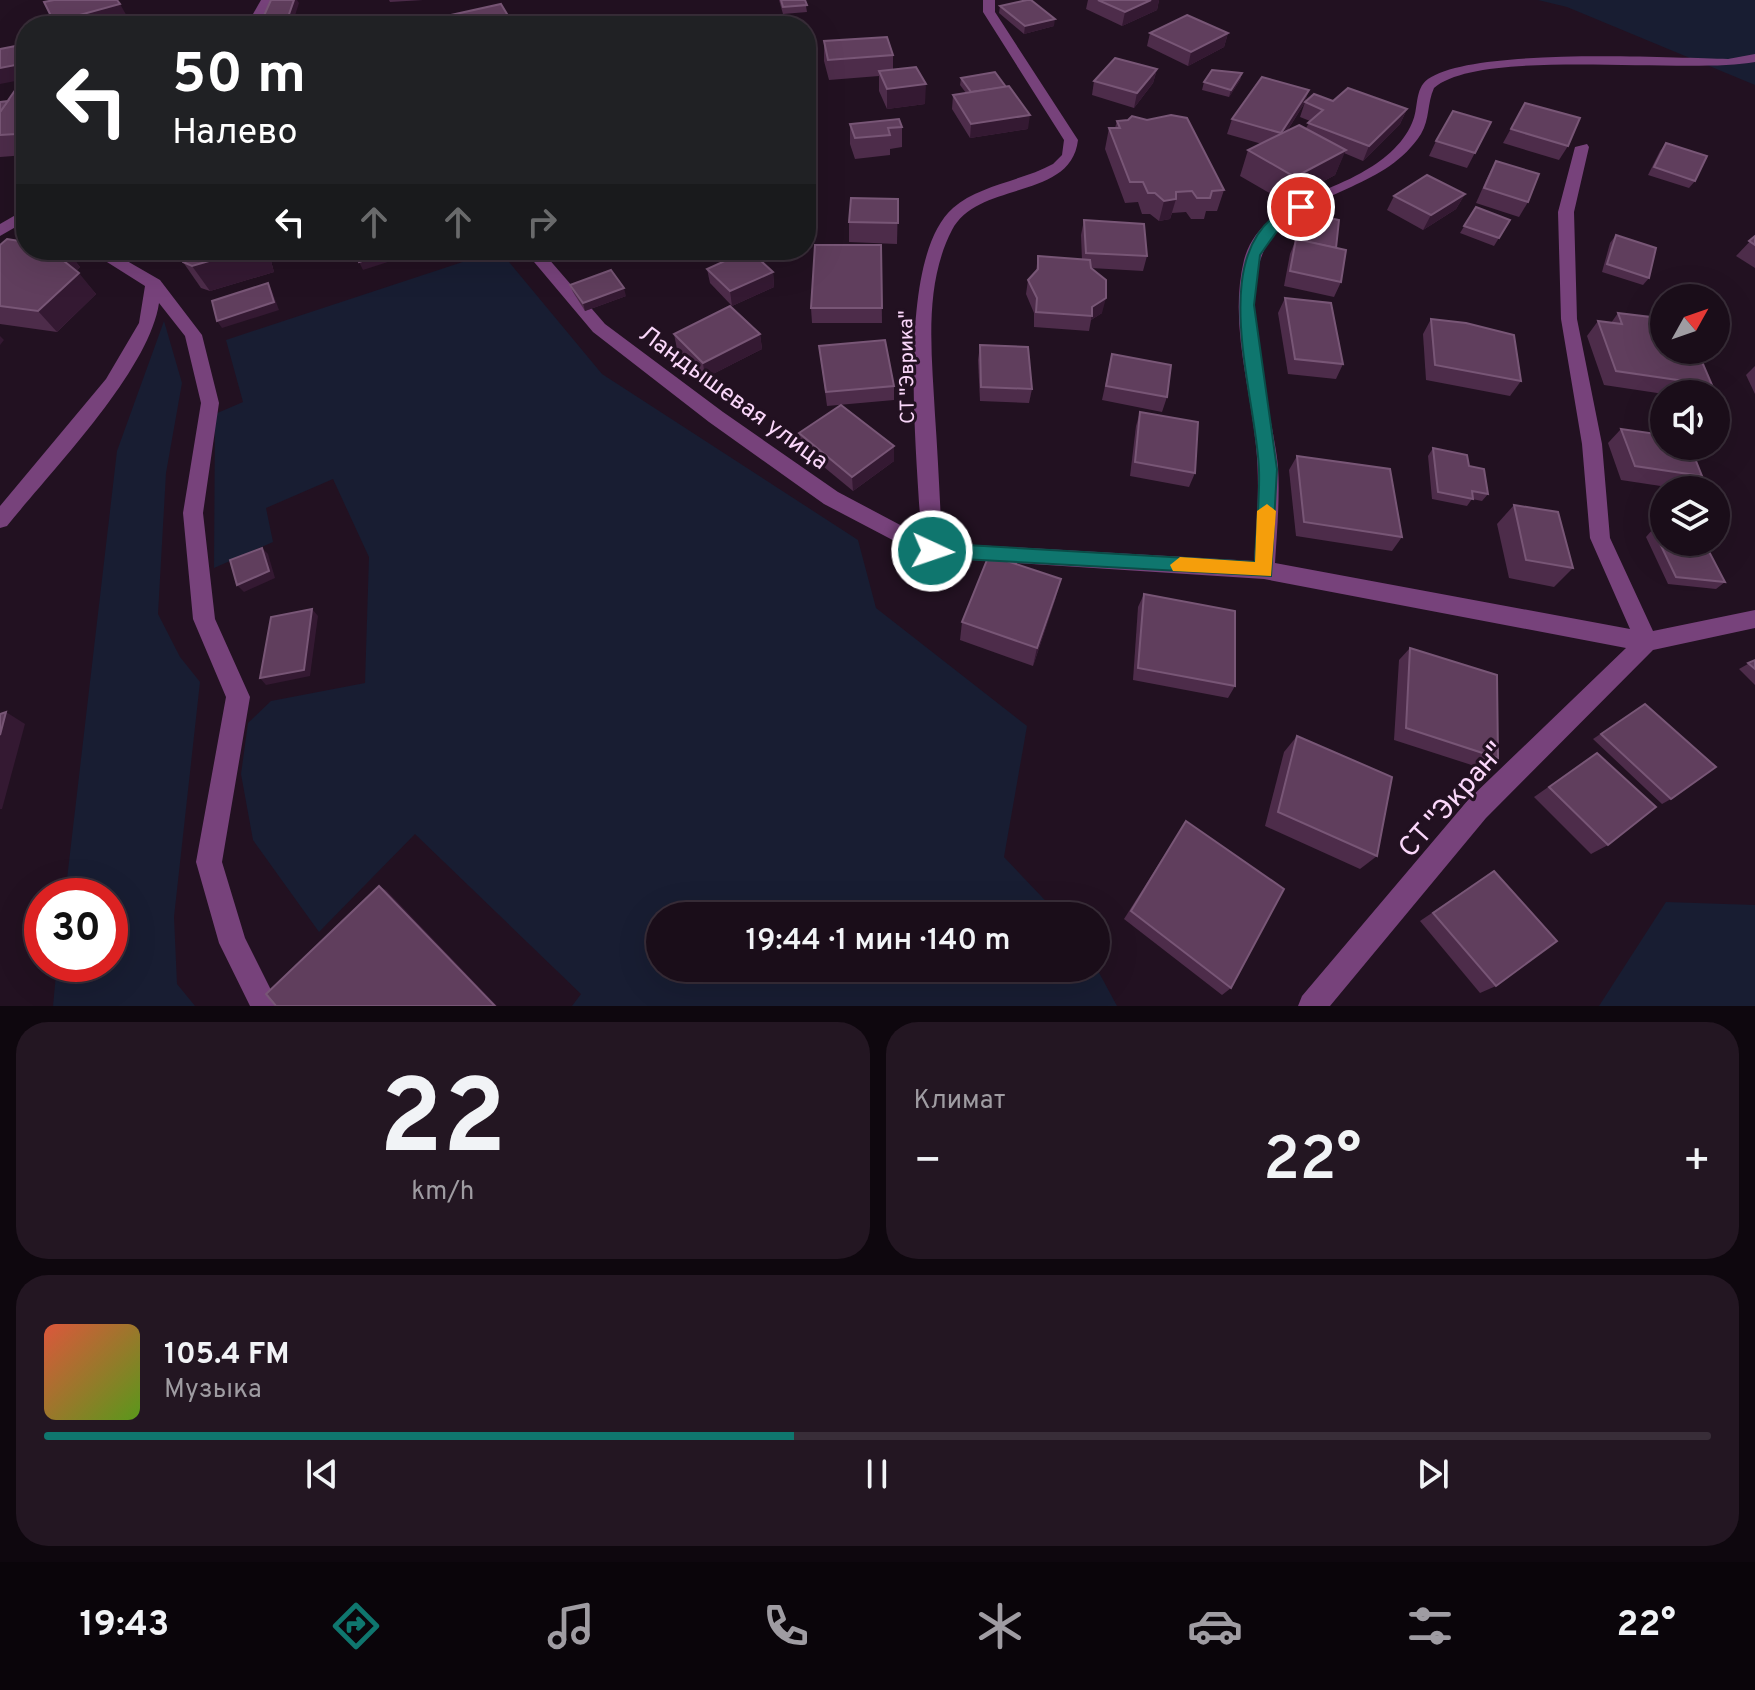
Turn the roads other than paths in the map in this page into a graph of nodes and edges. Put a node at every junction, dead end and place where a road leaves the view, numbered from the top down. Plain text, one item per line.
1 (989, 0) edge
2 (1755, 58) edge
3 (1582, 147) dead end
4 (113, 260) edge
5 (541, 260) edge
6 (154, 284) junction
7 (0, 520) edge
8 (932, 551) junction
9 (1264, 570) junction
10 (1755, 619) edge
11 (1647, 642) junction
12 (265, 1006) edge
13 (1312, 1006) edge

1 - 8 street, СТ "Эврика"
2 - 9 street
3 - 11 street
4 - 6 street
5 - 8 street, Ландышевая улица
6 - 7 street
6 - 12 street
8 - 9 street
9 - 11 street
10 - 11 street
11 - 13 street, СТ "Экран"

